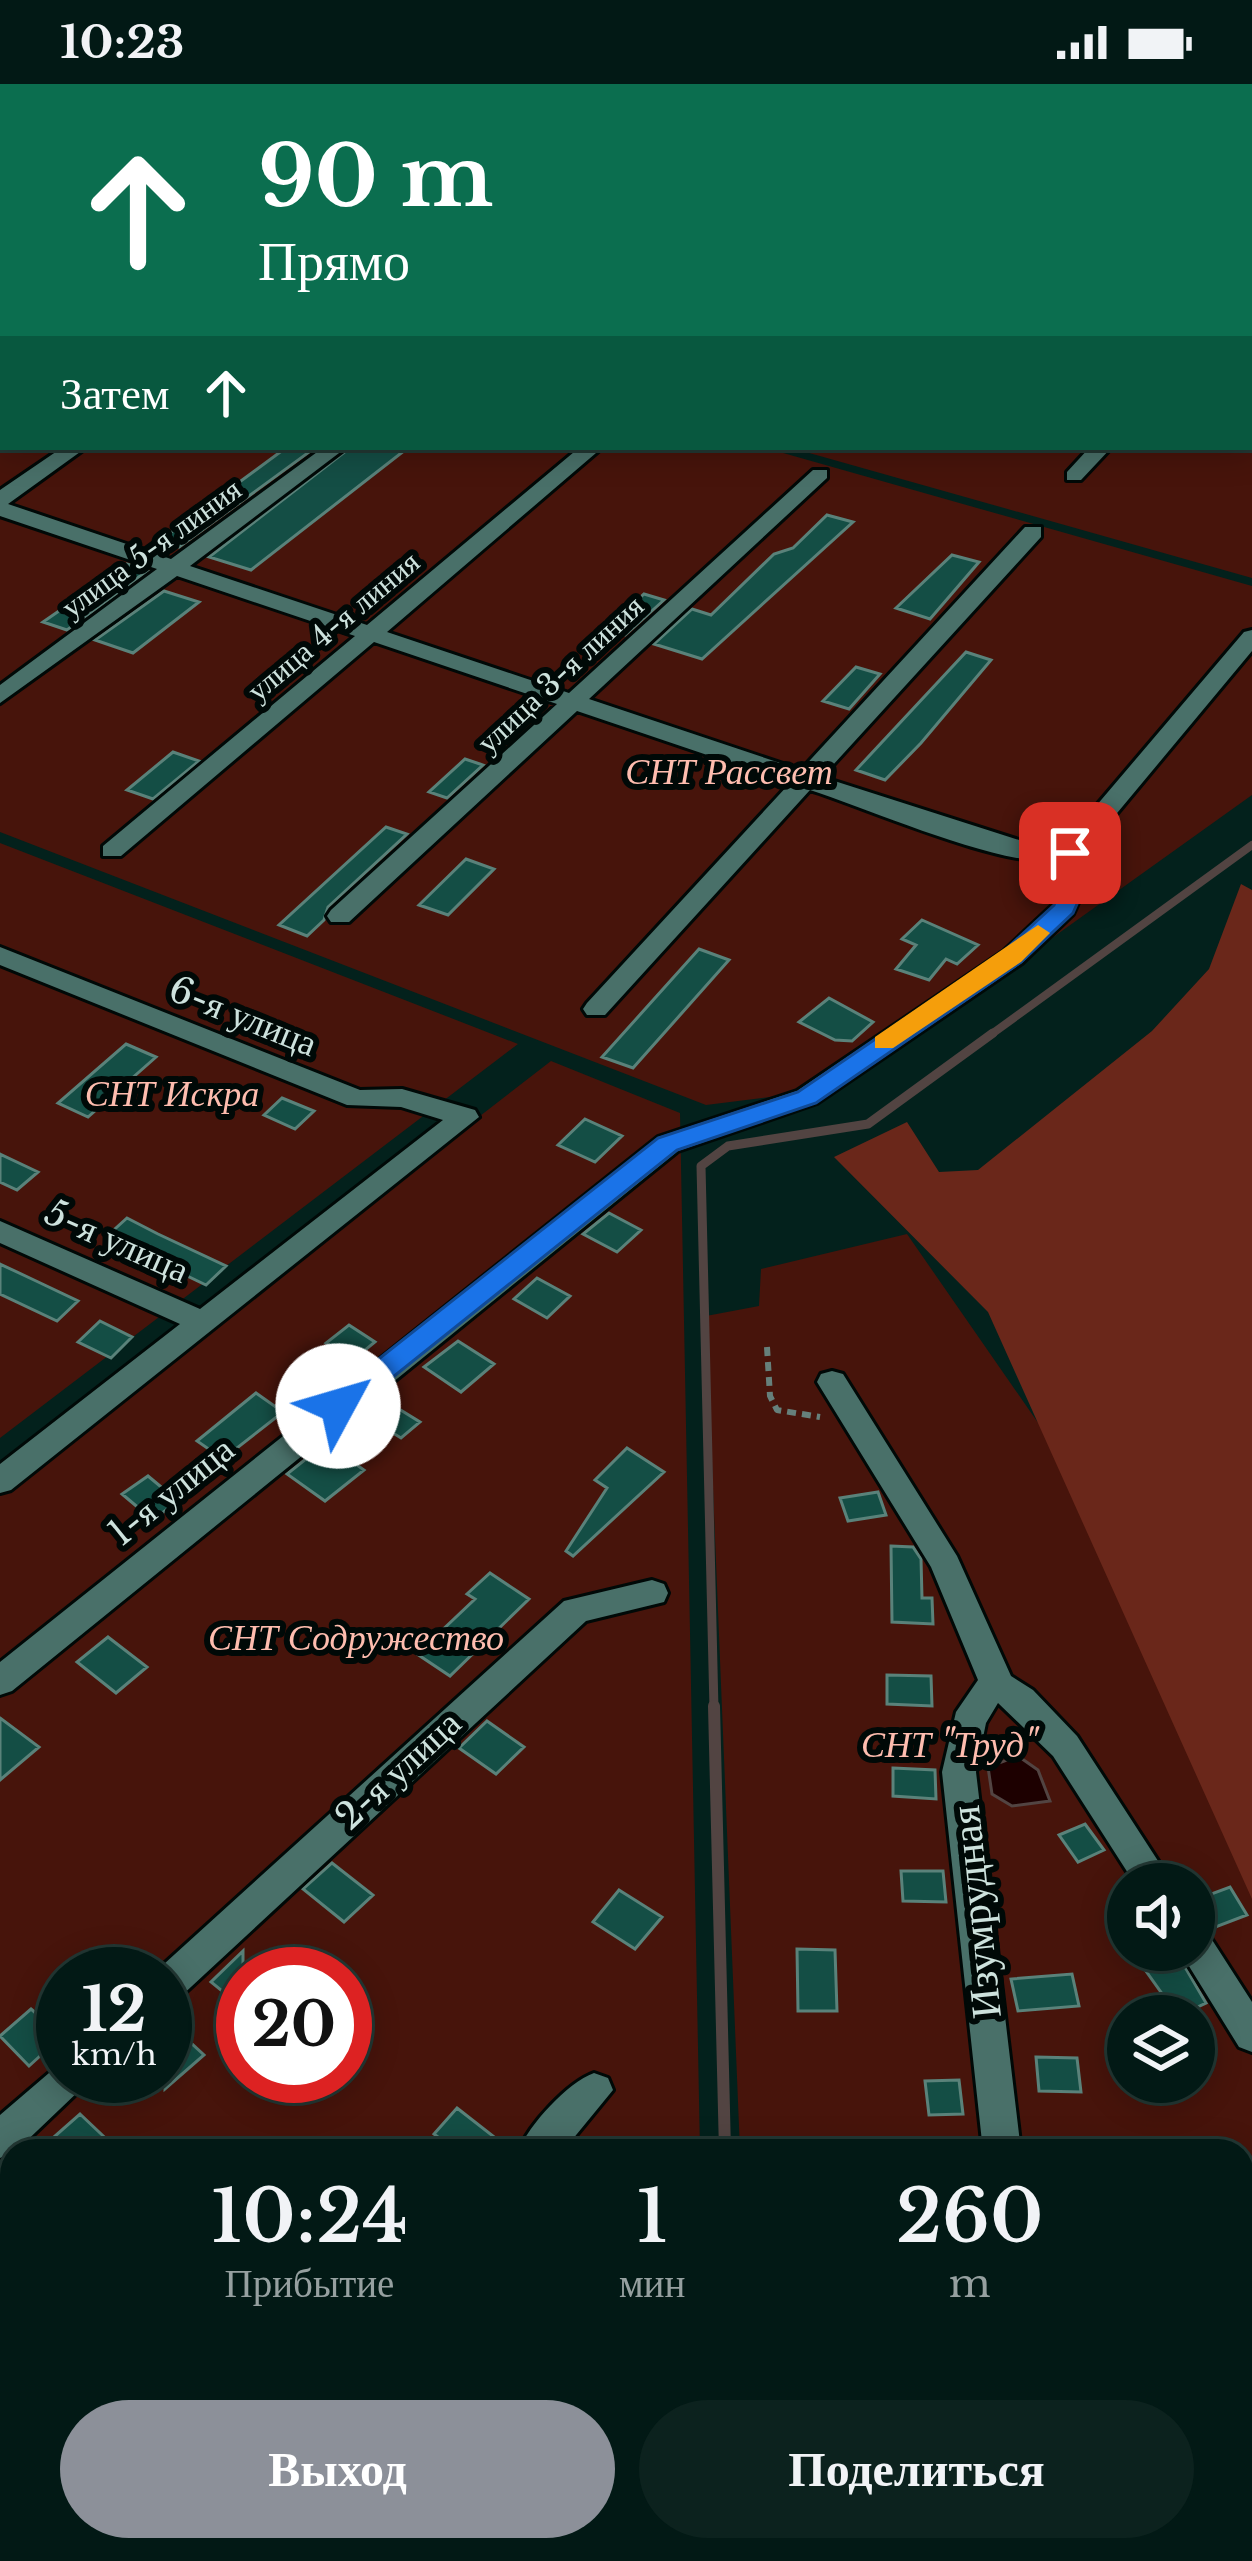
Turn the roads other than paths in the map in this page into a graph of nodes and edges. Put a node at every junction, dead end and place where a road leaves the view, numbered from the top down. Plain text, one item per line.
1 (73, 450) edge
2 (333, 450) edge
3 (589, 450) edge
4 (1099, 450) edge
5 (820, 474) dead end
6 (1074, 476) dead end
7 (0, 500) edge
8 (0, 509) edge
9 (1033, 532) dead end
10 (179, 566) junction
11 (373, 633) junction
12 (1252, 637) edge
13 (0, 696) edge
14 (578, 700) junction
15 (807, 780) junction
16 (112, 851) dead end
17 (1070, 853) junction
18 (340, 916) dead end
19 (0, 955) edge
20 (596, 1009) dead end
21 (0, 1231) edge
22 (202, 1322) junction
23 (832, 1382) dead end
24 (0, 1481) edge
25 (652, 1593) dead end
26 (0, 1681) edge
27 (997, 1685) junction
28 (1141, 1863) edge
29 (192, 1962) edge
30 (1212, 1971) edge
31 (1252, 2035) edge
32 (594, 2090) dead end
33 (40, 2103) edge
34 (1, 2139) edge
35 (548, 2139) edge
36 (1001, 2139) edge

1 - 7 street
2 - 10 street, улица 5-я линия
3 - 11 street, улица 4-я линия
4 - 6 street
5 - 14 street, улица 3-я линия
8 - 10 street
9 - 15 street
10 - 11 street
10 - 13 street, улица 5-я линия
11 - 14 street
11 - 16 street, улица 4-я линия
12 - 17 street
14 - 15 street
14 - 18 street, улица 3-я линия
15 - 17 street
15 - 20 street
17 - 26 street, 1-я улица
19 - 22 street, 6-я улица
21 - 22 street, 5-я улица
22 - 24 street
23 - 27 street
25 - 29 street, 2-я улица
27 - 28 street
27 - 36 street, Изумрудная
30 - 31 street
32 - 35 street
33 - 34 street

